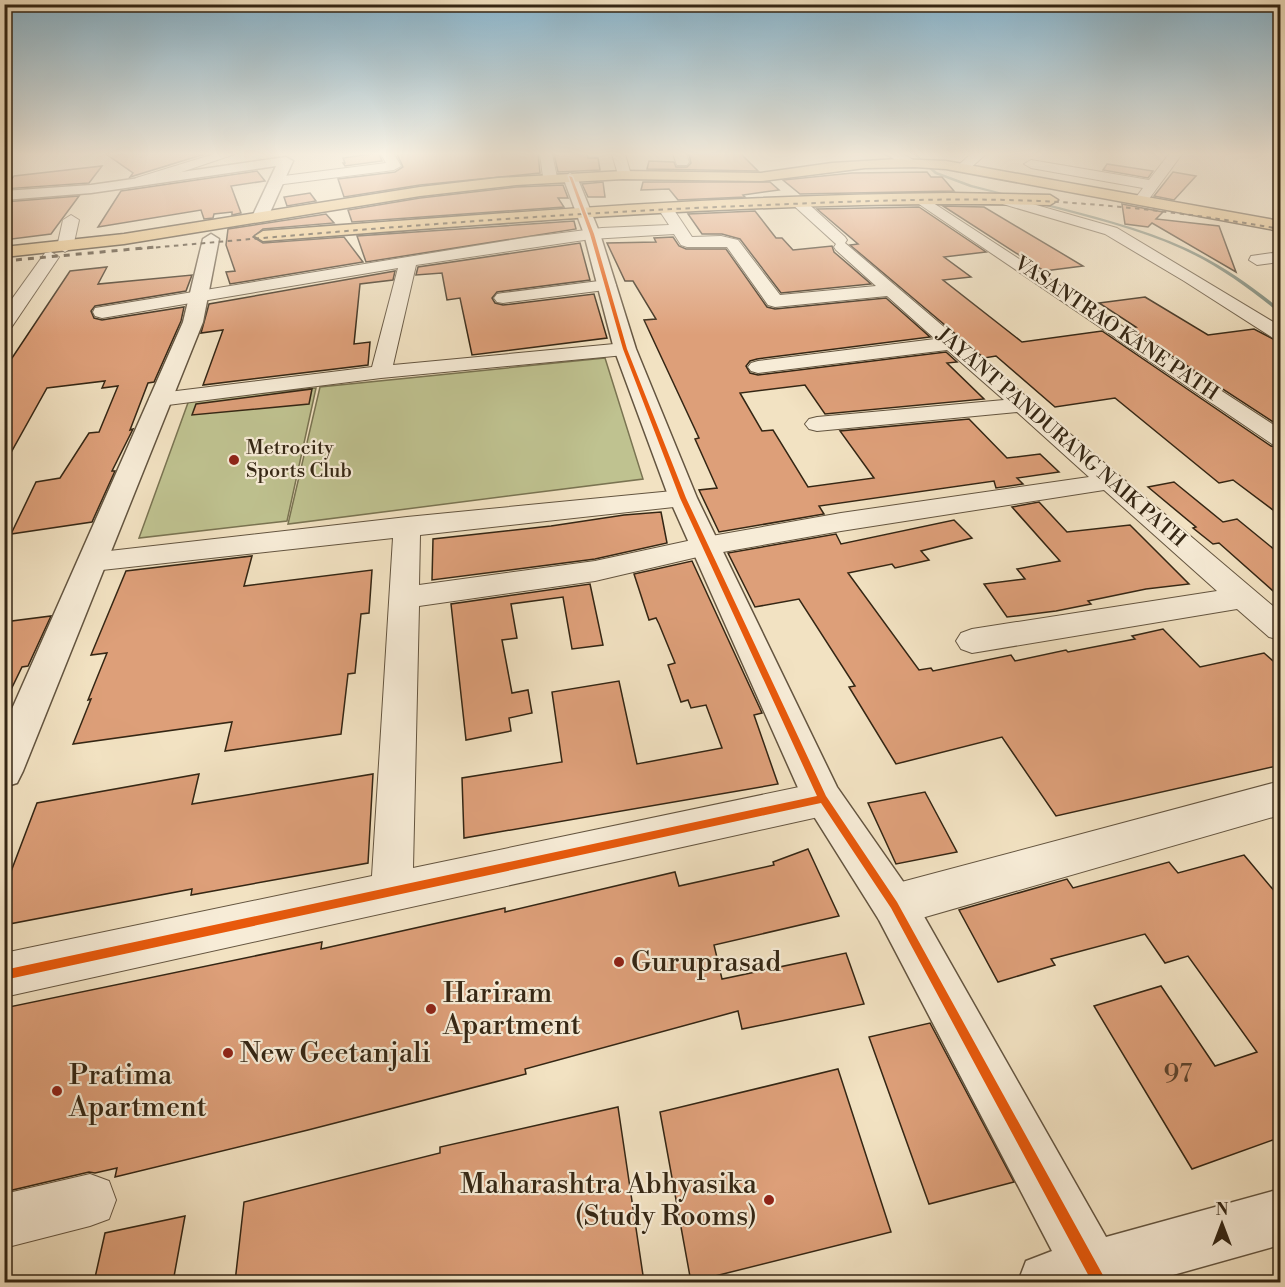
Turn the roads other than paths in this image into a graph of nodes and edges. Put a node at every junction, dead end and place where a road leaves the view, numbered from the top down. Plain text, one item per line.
1 (262, 214) edge
2 (281, 214) edge
3 (602, 214) edge
4 (609, 214) edge
5 (670, 214) edge
6 (810, 214) edge
7 (944, 214) edge
8 (1058, 214) edge
9 (1178, 214) edge
10 (1217, 214) edge
11 (585, 216) junction
12 (261, 217) junction
13 (71, 220) dead end
14 (1281, 226) edge
15 (677, 229) junction
16 (1281, 232) edge
17 (209, 234) junction
18 (4, 252) edge
19 (58, 252) junction
20 (1281, 257) edge
21 (1257, 260) dead end
22 (4, 262) edge
23 (408, 262) junction
24 (607, 285) junction
25 (891, 290) junction
26 (25, 294) junction
27 (4, 297) edge
28 (503, 298) dead end
29 (198, 299) junction
30 (102, 312) dead end
31 (5, 324) edge
32 (1281, 334) edge
33 (952, 343) junction
34 (625, 348) junction
35 (758, 367) dead end
36 (381, 372) junction
37 (160, 399) junction
38 (1023, 405) junction
39 (817, 424) dead end
40 (1281, 439) edge
41 (1111, 481) junction
42 (683, 498) junction
43 (407, 526) junction
44 (706, 546) junction
45 (93, 561) junction
46 (1244, 597) junction
47 (404, 598) junction
48 (1281, 629) edge
49 (972, 641) dead end
50 (4, 771) edge
51 (1281, 798) edge
52 (823, 799) junction
53 (392, 892) junction
54 (894, 905) junction
55 (4, 975) edge
56 (90, 1200) dead end
57 (1281, 1217) edge
58 (4, 1221) edge
59 (1080, 1278) edge

1 - 12 street
2 - 12 main road
3 - 11 main road
4 - 11 main road
5 - 15 street
6 - 25 street, JAYANT PANDURANG NAIK PATH
7 - 40 street, VASANTRAO KANE PATH
8 - 32 street
9 - 16 main road
10 - 14 main road
11 - 15 street
11 - 17 main road
11 - 23 street
11 - 24 street
12 - 17 main road
13 - 19 street
15 - 25 street
17 - 19 main road
17 - 29 street
18 - 19 main road
19 - 22 main road
19 - 26 street
20 - 21 street
23 - 29 street
23 - 36 street
24 - 28 street
24 - 34 street
25 - 33 street, JAYANT PANDURANG NAIK PATH
26 - 27 street
26 - 31 street
29 - 30 street
29 - 37 street
33 - 35 street
33 - 38 street, JAYANT PANDURANG NAIK PATH
34 - 36 street
34 - 42 street
36 - 37 street
37 - 45 street
38 - 39 street
38 - 41 street, JAYANT PANDURANG NAIK PATH
41 - 44 street
41 - 46 street, JAYANT PANDURANG NAIK PATH
42 - 43 street
42 - 44 street
43 - 45 street
43 - 47 street
44 - 47 street
44 - 52 street
45 - 50 street
46 - 48 street, JAYANT PANDURANG NAIK PATH
46 - 49 street
47 - 53 street
51 - 54 street
52 - 53 street
52 - 54 street
53 - 55 street
54 - 59 street
56 - 58 street
57 - 59 street

